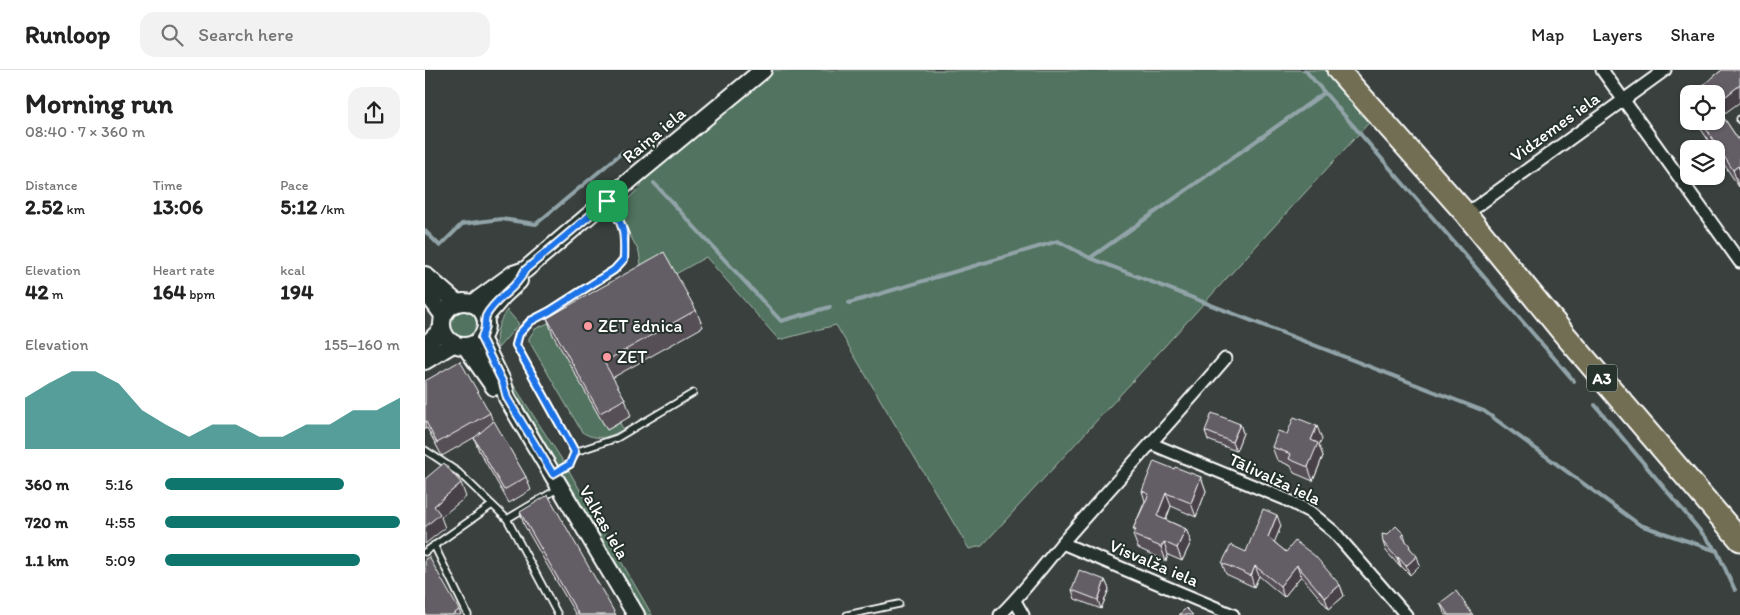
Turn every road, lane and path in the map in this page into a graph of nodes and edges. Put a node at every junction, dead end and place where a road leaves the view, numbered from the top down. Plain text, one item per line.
1 (763, 70) edge
2 (1338, 70) edge
3 (1602, 70) edge
4 (1665, 70) edge
5 (1624, 98) junction
6 (607, 201) junction
7 (1466, 214) junction
8 (1740, 262) edge
9 (525, 270) junction
10 (425, 275) edge
11 (425, 291) edge
12 (465, 303) junction
13 (485, 317) junction
14 (443, 322) junction
15 (481, 338) junction
16 (459, 345) junction
17 (425, 346) edge
18 (1225, 359) dead end
19 (425, 361) edge
20 (693, 393) dead end
21 (507, 398) junction
22 (1152, 444) junction
23 (425, 451) edge
24 (575, 452) junction
25 (557, 481) junction
26 (492, 505) junction
27 (507, 519) junction
28 (1740, 540) edge
29 (1062, 543) junction
30 (434, 545) junction
31 (425, 552) edge
32 (1015, 601) junction
33 (899, 604) dead end
34 (468, 615) edge
35 (558, 615) edge
36 (635, 615) edge
37 (847, 615) edge
38 (1000, 615) edge
39 (1023, 615) edge
40 (1233, 615) edge
41 (1406, 615) edge

1 - 6 main road, Raiņa iela
2 - 7 highway, A3
3 - 5 street
4 - 5 street, Vidzemes iela
5 - 7 street, Vidzemes iela
5 - 8 street
6 - 9 main road, Raiņa iela
6 - 24 lane
7 - 28 highway, A3
9 - 12 main road, Raiņa iela
9 - 13 main road, Raiņa iela
10 - 12 main road
11 - 14 main road
12 - 13 main road
12 - 14 main road
13 - 15 main road
14 - 16 main road
14 - 17 main road
15 - 16 main road
15 - 21 main road
16 - 19 main road
16 - 21 main road
18 - 22 street
20 - 24 lane
21 - 25 main road, Valkas iela
22 - 29 street
22 - 41 street, Tālivalža iela
23 - 26 lane
24 - 25 lane
25 - 27 lane
25 - 36 main road, Valkas iela
26 - 27 lane
26 - 30 lane
27 - 35 lane
29 - 32 street
29 - 40 street, Visvalža iela
30 - 31 lane
30 - 34 lane
32 - 38 street
32 - 39 street
33 - 37 lane

